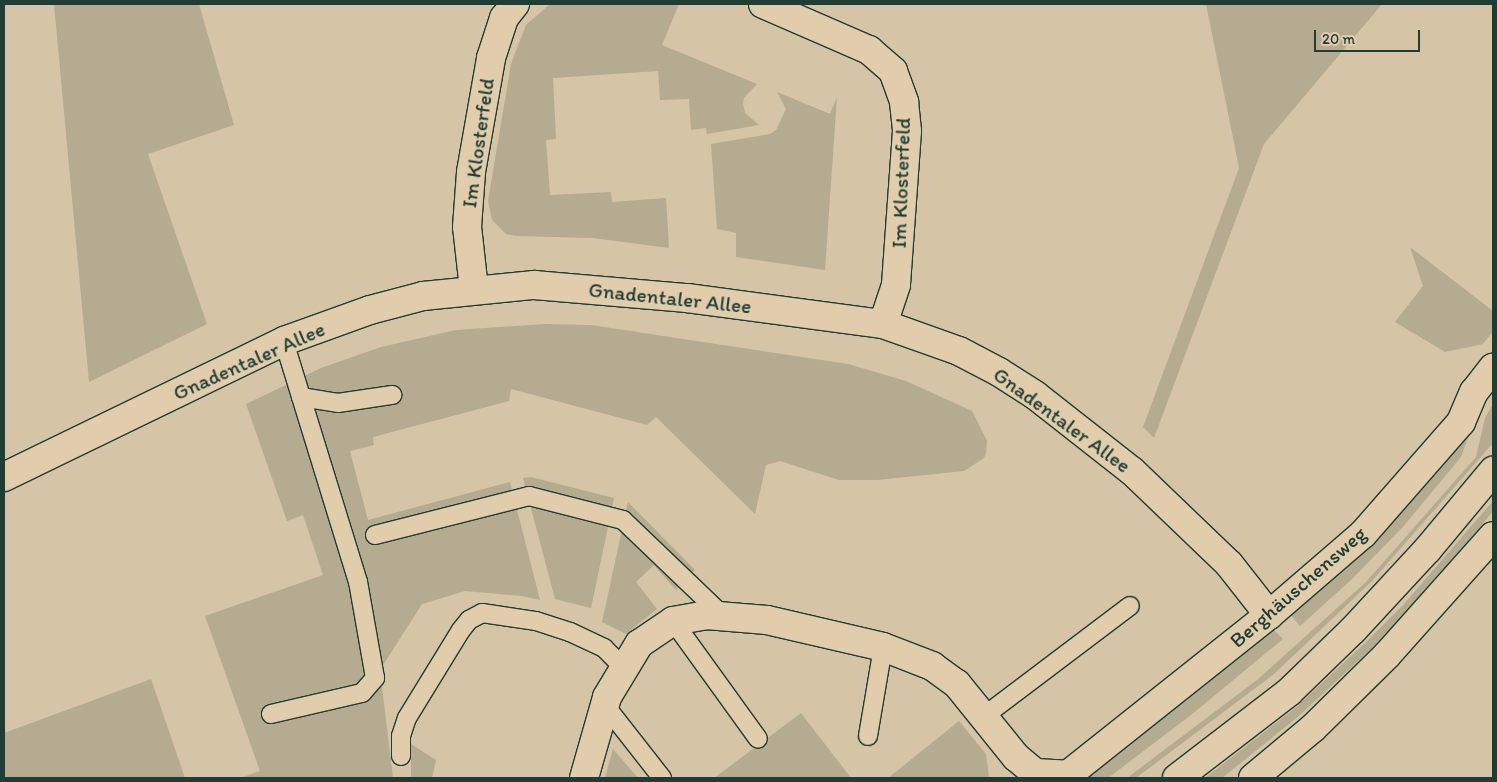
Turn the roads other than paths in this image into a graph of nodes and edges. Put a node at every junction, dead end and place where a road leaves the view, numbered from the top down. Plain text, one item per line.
1 (515, 4) edge
2 (763, 4) edge
3 (474, 289) junction
4 (883, 324) junction
5 (284, 341) junction
6 (1493, 368) edge
7 (392, 395) dead end
8 (301, 397) junction
9 (1493, 471) edge
10 (4, 477) edge
11 (376, 535) dead end
12 (1493, 536) edge
13 (1130, 606) dead end
14 (722, 615) junction
15 (1269, 615) junction
16 (673, 621) junction
17 (883, 647) junction
18 (623, 667) junction
19 (604, 704) junction
20 (272, 714) dead end
21 (983, 717) junction
22 (868, 736) dead end
23 (758, 739) dead end
24 (401, 756) dead end
25 (1066, 777) edge
26 (584, 778) edge
27 (662, 778) edge
28 (1177, 778) edge
29 (1253, 778) edge

1 - 3 street, Im Klosterfeld
2 - 4 street, Im Klosterfeld
3 - 4 street, Gnadentaler Allee
3 - 5 street, Gnadentaler Allee
4 - 15 street, Gnadentaler Allee
5 - 8 lane
5 - 10 street, Gnadentaler Allee
6 - 15 street, Berghäuschensweg
7 - 8 lane
8 - 20 lane
9 - 28 street
11 - 14 lane
12 - 29 street
13 - 21 lane
14 - 16 street, Berghäuschensweg
14 - 17 street, Berghäuschensweg
15 - 25 street, Berghäuschensweg
16 - 18 street, Berghäuschensweg
16 - 23 lane
17 - 21 street, Berghäuschensweg
17 - 22 lane
18 - 19 street, Berghäuschensweg
18 - 24 lane
19 - 26 street, Berghäuschensweg
19 - 27 lane
21 - 25 street, Berghäuschensweg

